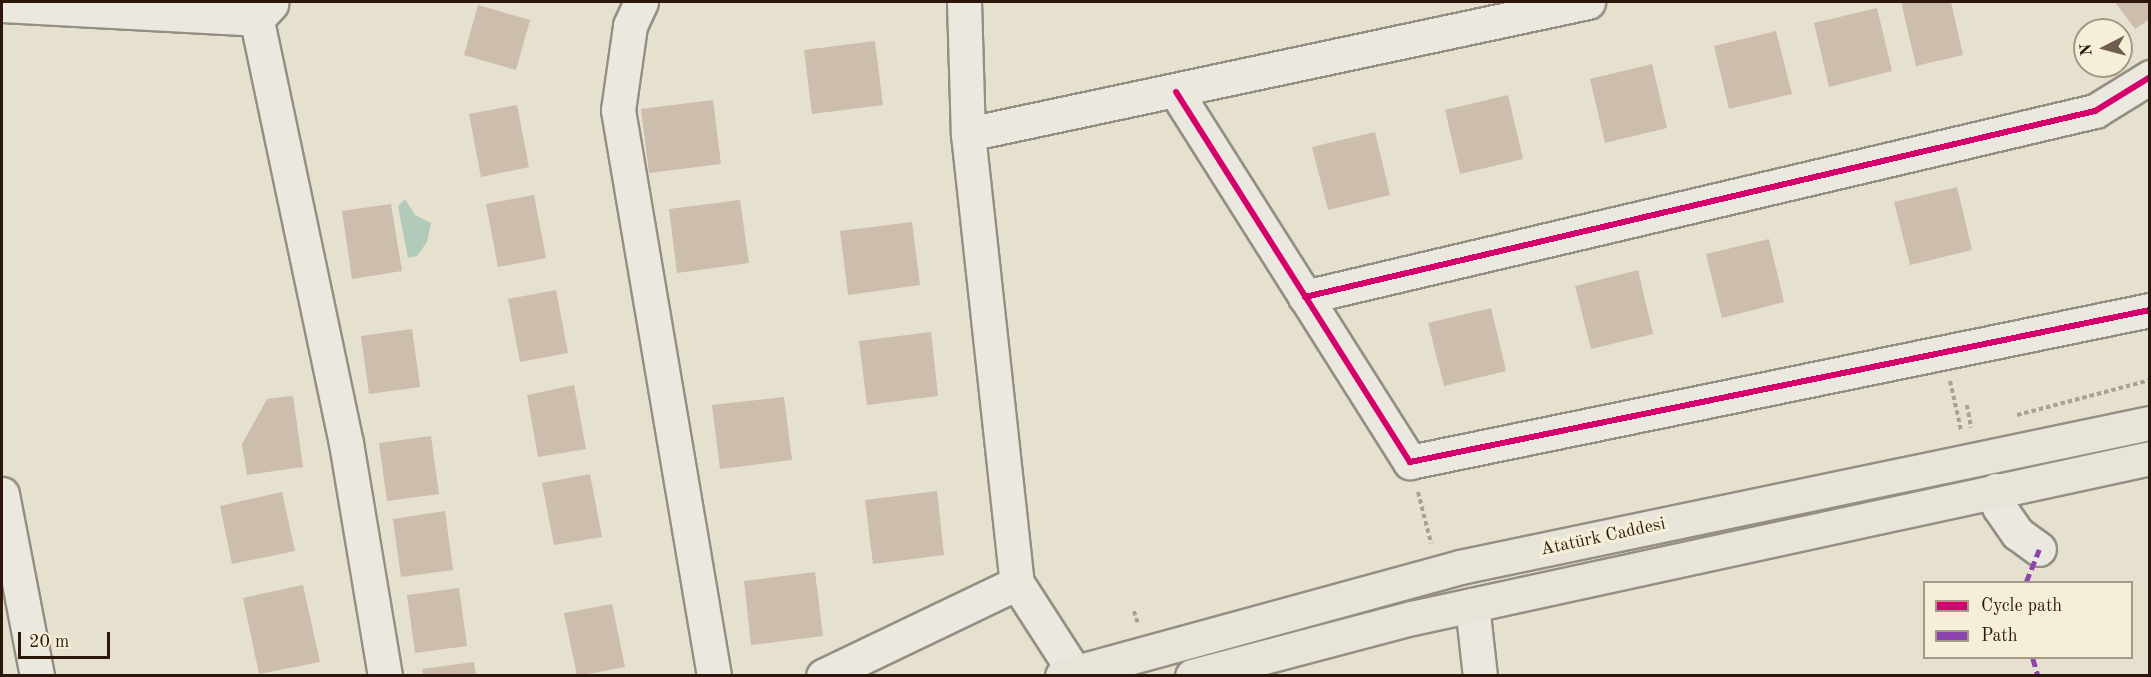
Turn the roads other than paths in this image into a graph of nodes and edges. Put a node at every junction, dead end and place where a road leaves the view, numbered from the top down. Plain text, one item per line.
1 (641, 2) edge
2 (964, 2) edge
3 (1588, 2) edge
4 (2, 5) edge
5 (261, 7) edge
6 (2150, 77) edge
7 (1176, 92) junction
8 (968, 134) junction
9 (1305, 297) junction
10 (2150, 310) edge
11 (2150, 423) edge
12 (2150, 458) edge
13 (1996, 490) junction
14 (2, 494) edge
15 (2039, 549) dead end
16 (1017, 583) junction
17 (1472, 605) junction
18 (1072, 674) edge
19 (37, 675) edge
20 (385, 675) edge
21 (714, 675) edge
22 (823, 675) edge
23 (1192, 675) edge
24 (1480, 675) edge

1 - 21 street
2 - 8 street
3 - 7 street
4 - 5 street
5 - 20 street
6 - 9 street
7 - 8 street
7 - 9 street
8 - 16 street
9 - 10 street
11 - 18 main road, Atatürk Caddesi
12 - 13 main road
13 - 15 street
13 - 17 main road
14 - 19 street
16 - 18 street
16 - 22 street
17 - 23 main road
17 - 24 street

